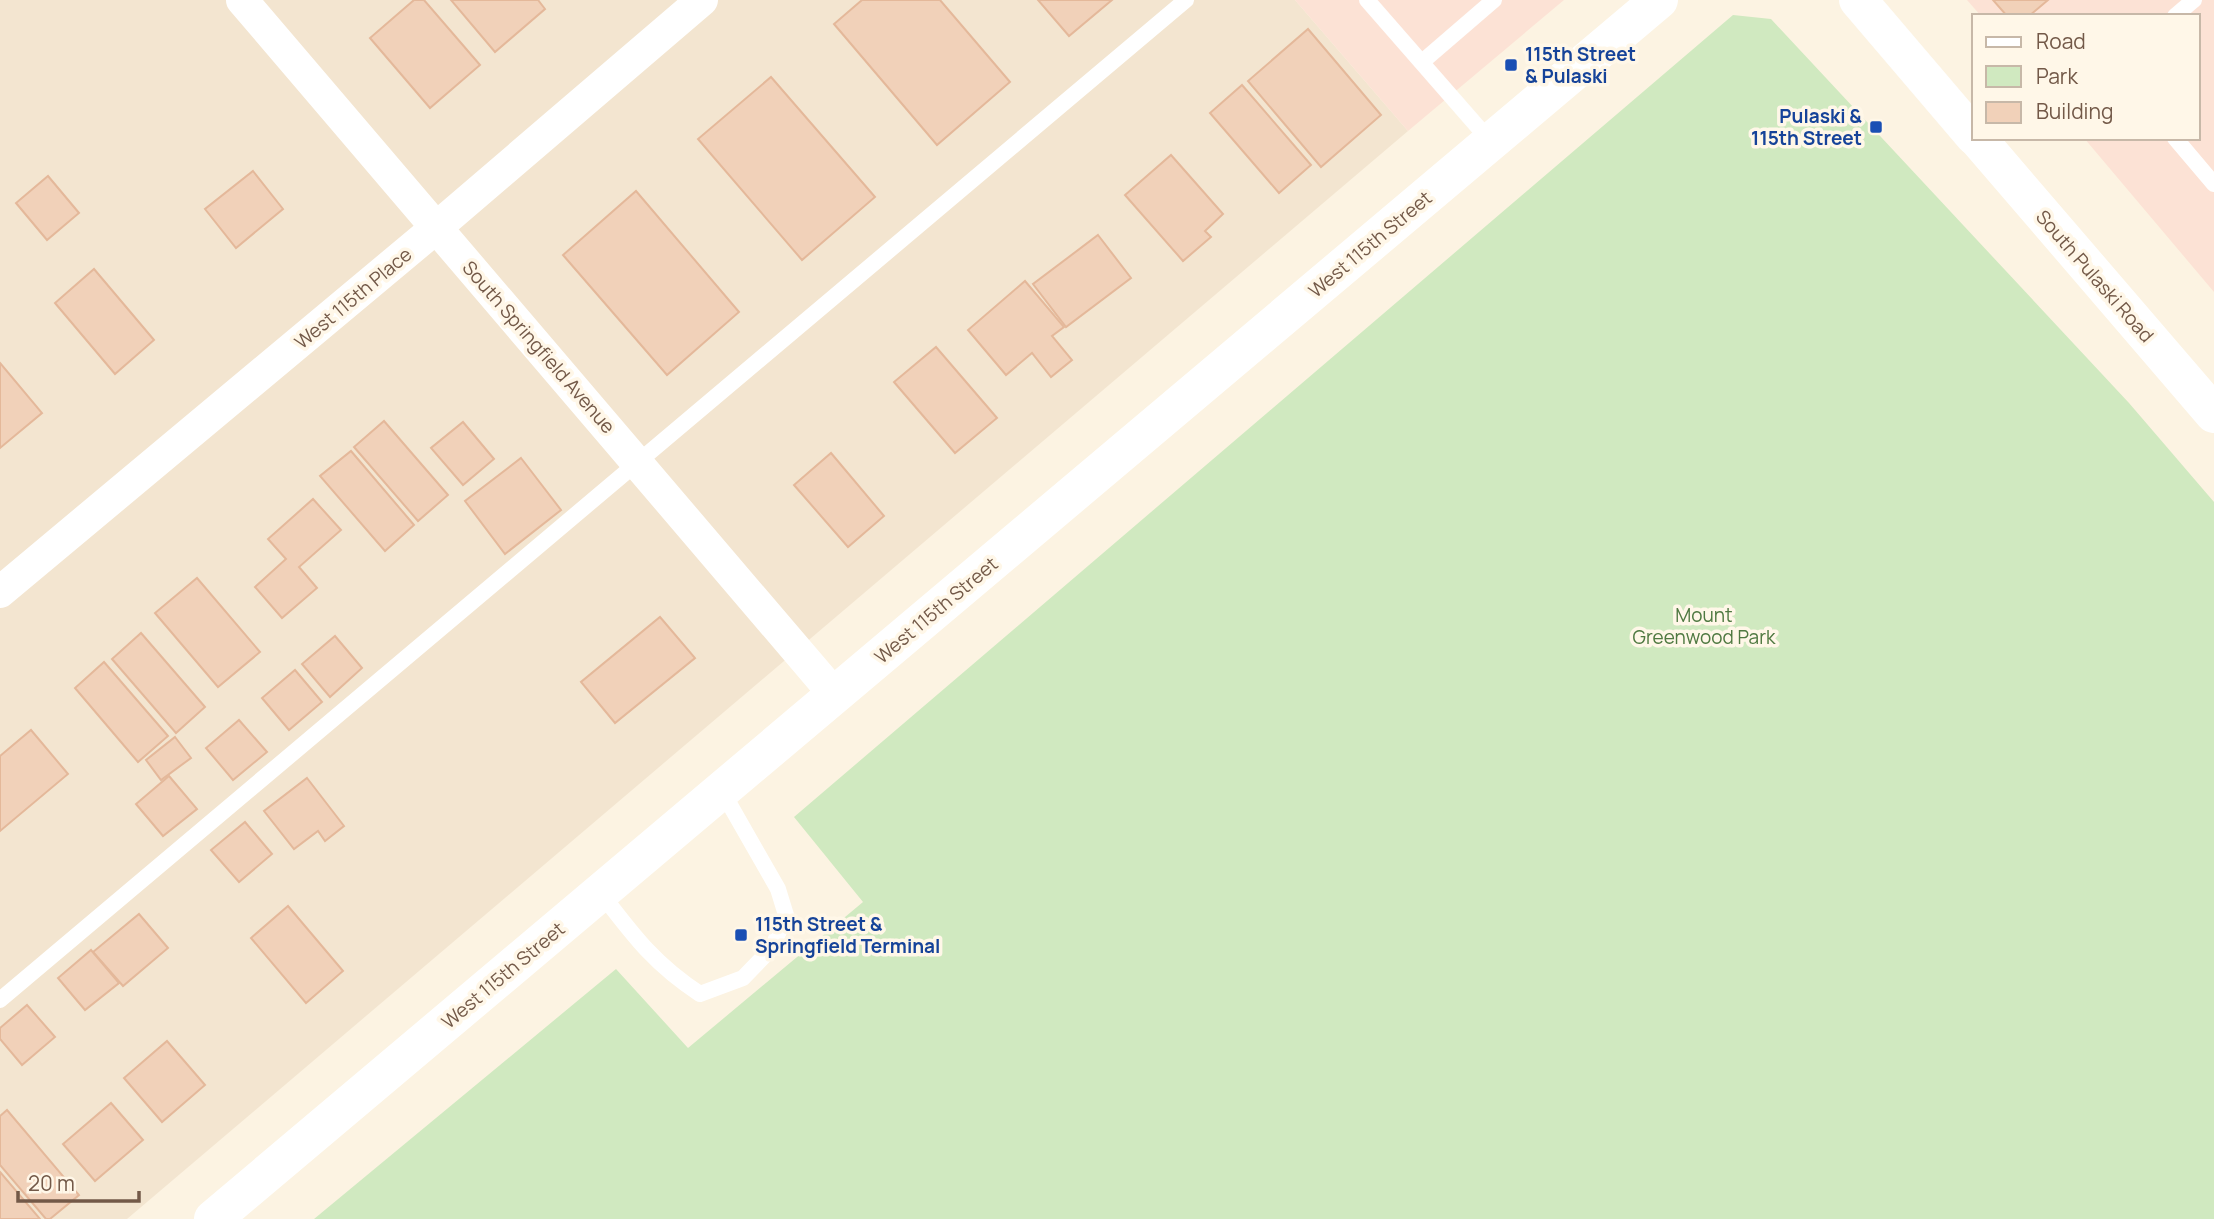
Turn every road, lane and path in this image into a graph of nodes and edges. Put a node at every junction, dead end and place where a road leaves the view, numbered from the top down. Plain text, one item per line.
1 (242, 0) edge
2 (702, 0) edge
3 (1186, 0) edge
4 (1367, 0) edge
5 (1494, 0) edge
6 (1659, 0) edge
7 (1858, 0) edge
8 (2194, 0) edge
9 (2177, 14) edge
10 (1422, 62) junction
11 (1972, 133) edge
12 (1978, 140) edge
13 (2177, 140) edge
14 (1491, 142) junction
15 (2214, 184) edge
16 (437, 228) junction
17 (2214, 415) edge
18 (638, 462) junction
19 (0, 592) edge
20 (835, 695) junction
21 (722, 791) junction
22 (600, 892) junction
23 (0, 1000) edge
24 (213, 1219) edge

1 - 16 street, South Springfield Avenue
2 - 16 street, West 115th Place
3 - 18 lane
4 - 10 lane
5 - 10 lane
6 - 14 street, West 115th Street
7 - 11 street, South Pulaski Road
8 - 9 lane
10 - 14 lane
12 - 17 street, South Pulaski Road
13 - 15 lane
14 - 20 street, West 115th Street
16 - 18 street, South Springfield Avenue
16 - 19 street, West 115th Place
18 - 20 street, South Springfield Avenue
18 - 23 lane
20 - 21 street, West 115th Street
21 - 22 street, West 115th Street
21 - 22 lane
22 - 24 street, West 115th Street

